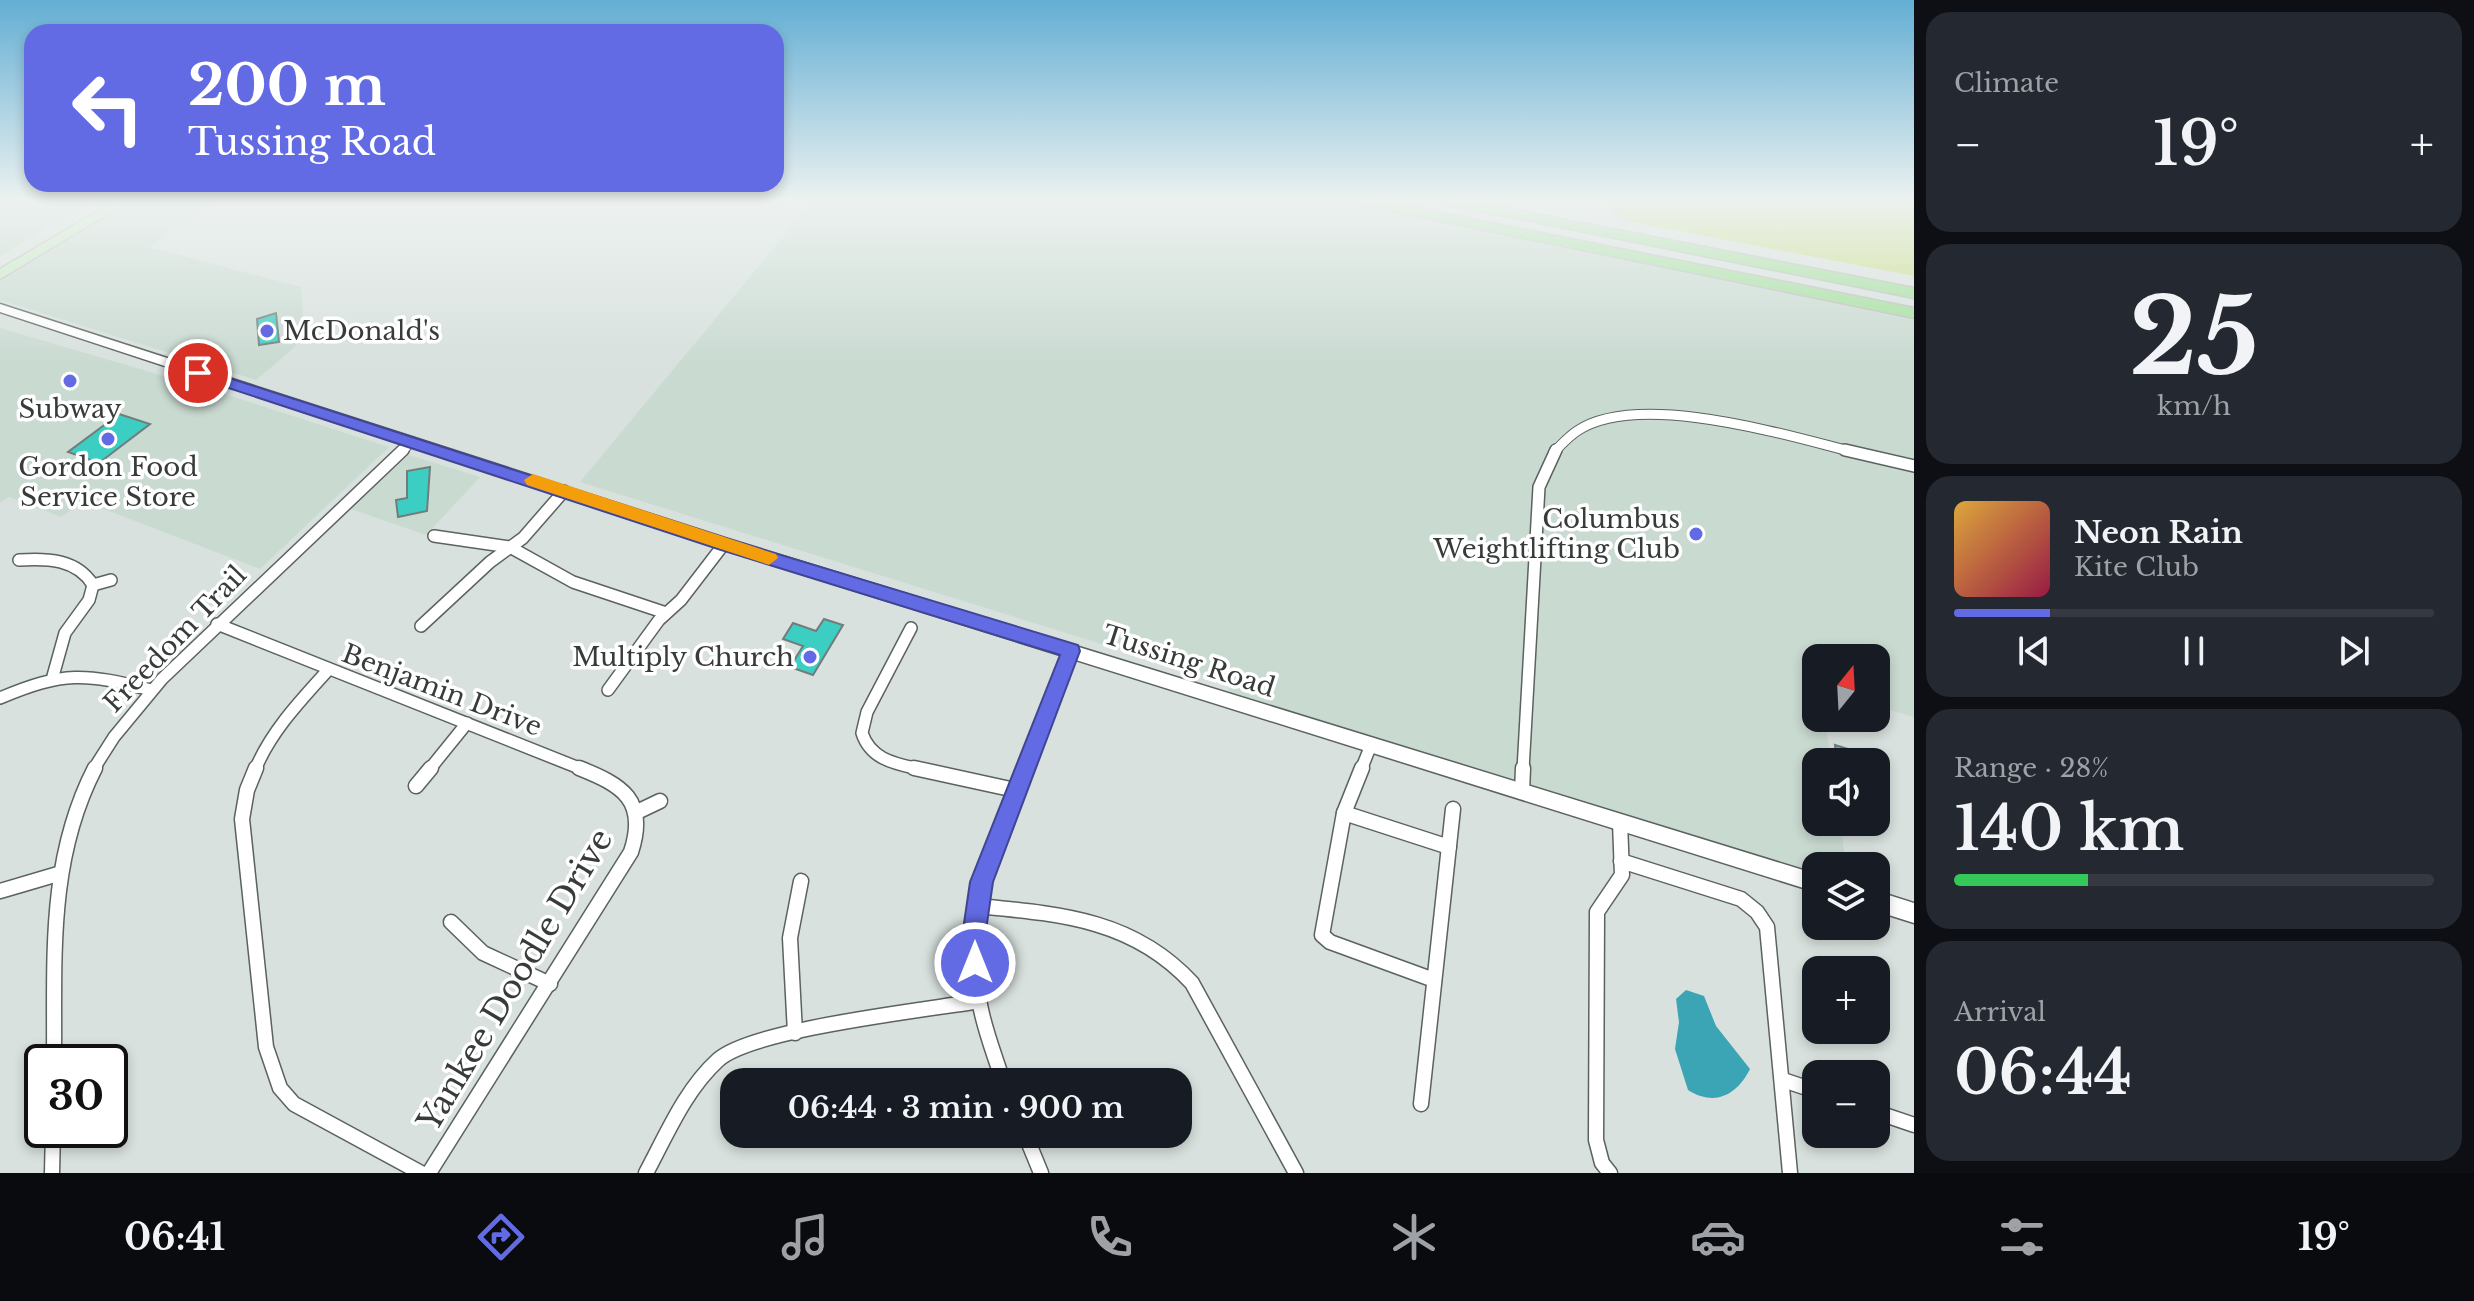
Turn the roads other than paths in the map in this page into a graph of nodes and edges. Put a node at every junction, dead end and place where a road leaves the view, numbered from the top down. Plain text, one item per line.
1 (32, 256) edge
2 (1632, 256) edge
3 (1726, 256) edge
4 (0, 275) edge
5 (1914, 293) edge
6 (0, 308) edge
7 (1914, 313) edge
8 (411, 442) junction
9 (1914, 466) edge
10 (564, 491) junction
11 (434, 536) dead end
12 (724, 544) junction
13 (510, 547) junction
14 (19, 560) dead end
15 (111, 580) dead end
16 (93, 585) junction
17 (666, 613) junction
18 (217, 624) junction
19 (421, 626) dead end
20 (911, 628) dead end
21 (1071, 651) junction
22 (329, 669) junction
23 (53, 676) junction
24 (151, 690) junction
25 (608, 690) dead end
26 (0, 698) edge
27 (467, 723) junction
28 (1371, 745) junction
29 (416, 786) dead end
30 (1015, 790) junction
31 (1522, 792) junction
32 (660, 801) dead end
33 (1453, 809) dead end
34 (637, 812) junction
35 (1344, 813) junction
36 (1620, 822) junction
37 (1449, 847) junction
38 (1621, 861) junction
39 (58, 874) junction
40 (1802, 879) edge
41 (801, 881) dead end
42 (0, 891) edge
43 (1890, 905) edge
44 (977, 906) junction
45 (1914, 913) edge
46 (451, 922) dead end
47 (1434, 980) junction
48 (550, 984) junction
49 (979, 1001) junction
50 (795, 1033) junction
51 (54, 1044) edge
52 (999, 1068) edge
53 (1783, 1080) junction
54 (1802, 1086) edge
55 (1421, 1104) dead end
56 (1890, 1117) edge
57 (1914, 1125) edge
58 (53, 1148) edge
59 (1031, 1148) edge
60 (52, 1173) edge
61 (421, 1173) edge
62 (429, 1173) edge
63 (646, 1173) edge
64 (1041, 1173) edge
65 (1296, 1173) edge
66 (1610, 1173) edge
67 (1790, 1173) edge

1 - 4 main road
2 - 7 highway
3 - 5 highway
6 - 8 main road, Tussing Road
8 - 10 main road, Tussing Road
8 - 18 street, Freedom Trail
9 - 31 street
10 - 12 main road, Tussing Road
10 - 13 street
11 - 13 street
12 - 17 street
12 - 21 main road, Tussing Road
13 - 17 street
13 - 19 street
14 - 16 street
15 - 16 street
16 - 23 street
17 - 25 street
18 - 22 street, Benjamin Drive
18 - 24 street, Freedom Trail
20 - 30 street
21 - 28 main road, Tussing Road
21 - 30 street
22 - 27 street, Benjamin Drive
22 - 61 street
23 - 24 street
23 - 26 street
24 - 39 street, Freedom Trail
27 - 29 street
27 - 34 street, Benjamin Drive
28 - 31 main road, Tussing Road
28 - 35 street
30 - 44 street
31 - 36 main road, Tussing Road
32 - 34 street
33 - 37 street
34 - 48 street, Yankee Doodle Drive
35 - 37 street
35 - 47 street
36 - 38 street
36 - 40 main road, Tussing Road
37 - 47 street
38 - 53 street
38 - 66 street
39 - 42 street
39 - 51 street, Freedom Trail
41 - 50 street
43 - 45 main road
44 - 49 street
44 - 65 street
46 - 48 street
47 - 55 street
48 - 62 street, Yankee Doodle Drive
49 - 50 street
49 - 52 street
50 - 63 street
53 - 54 street
53 - 67 street
56 - 57 street
58 - 60 street
59 - 64 street

